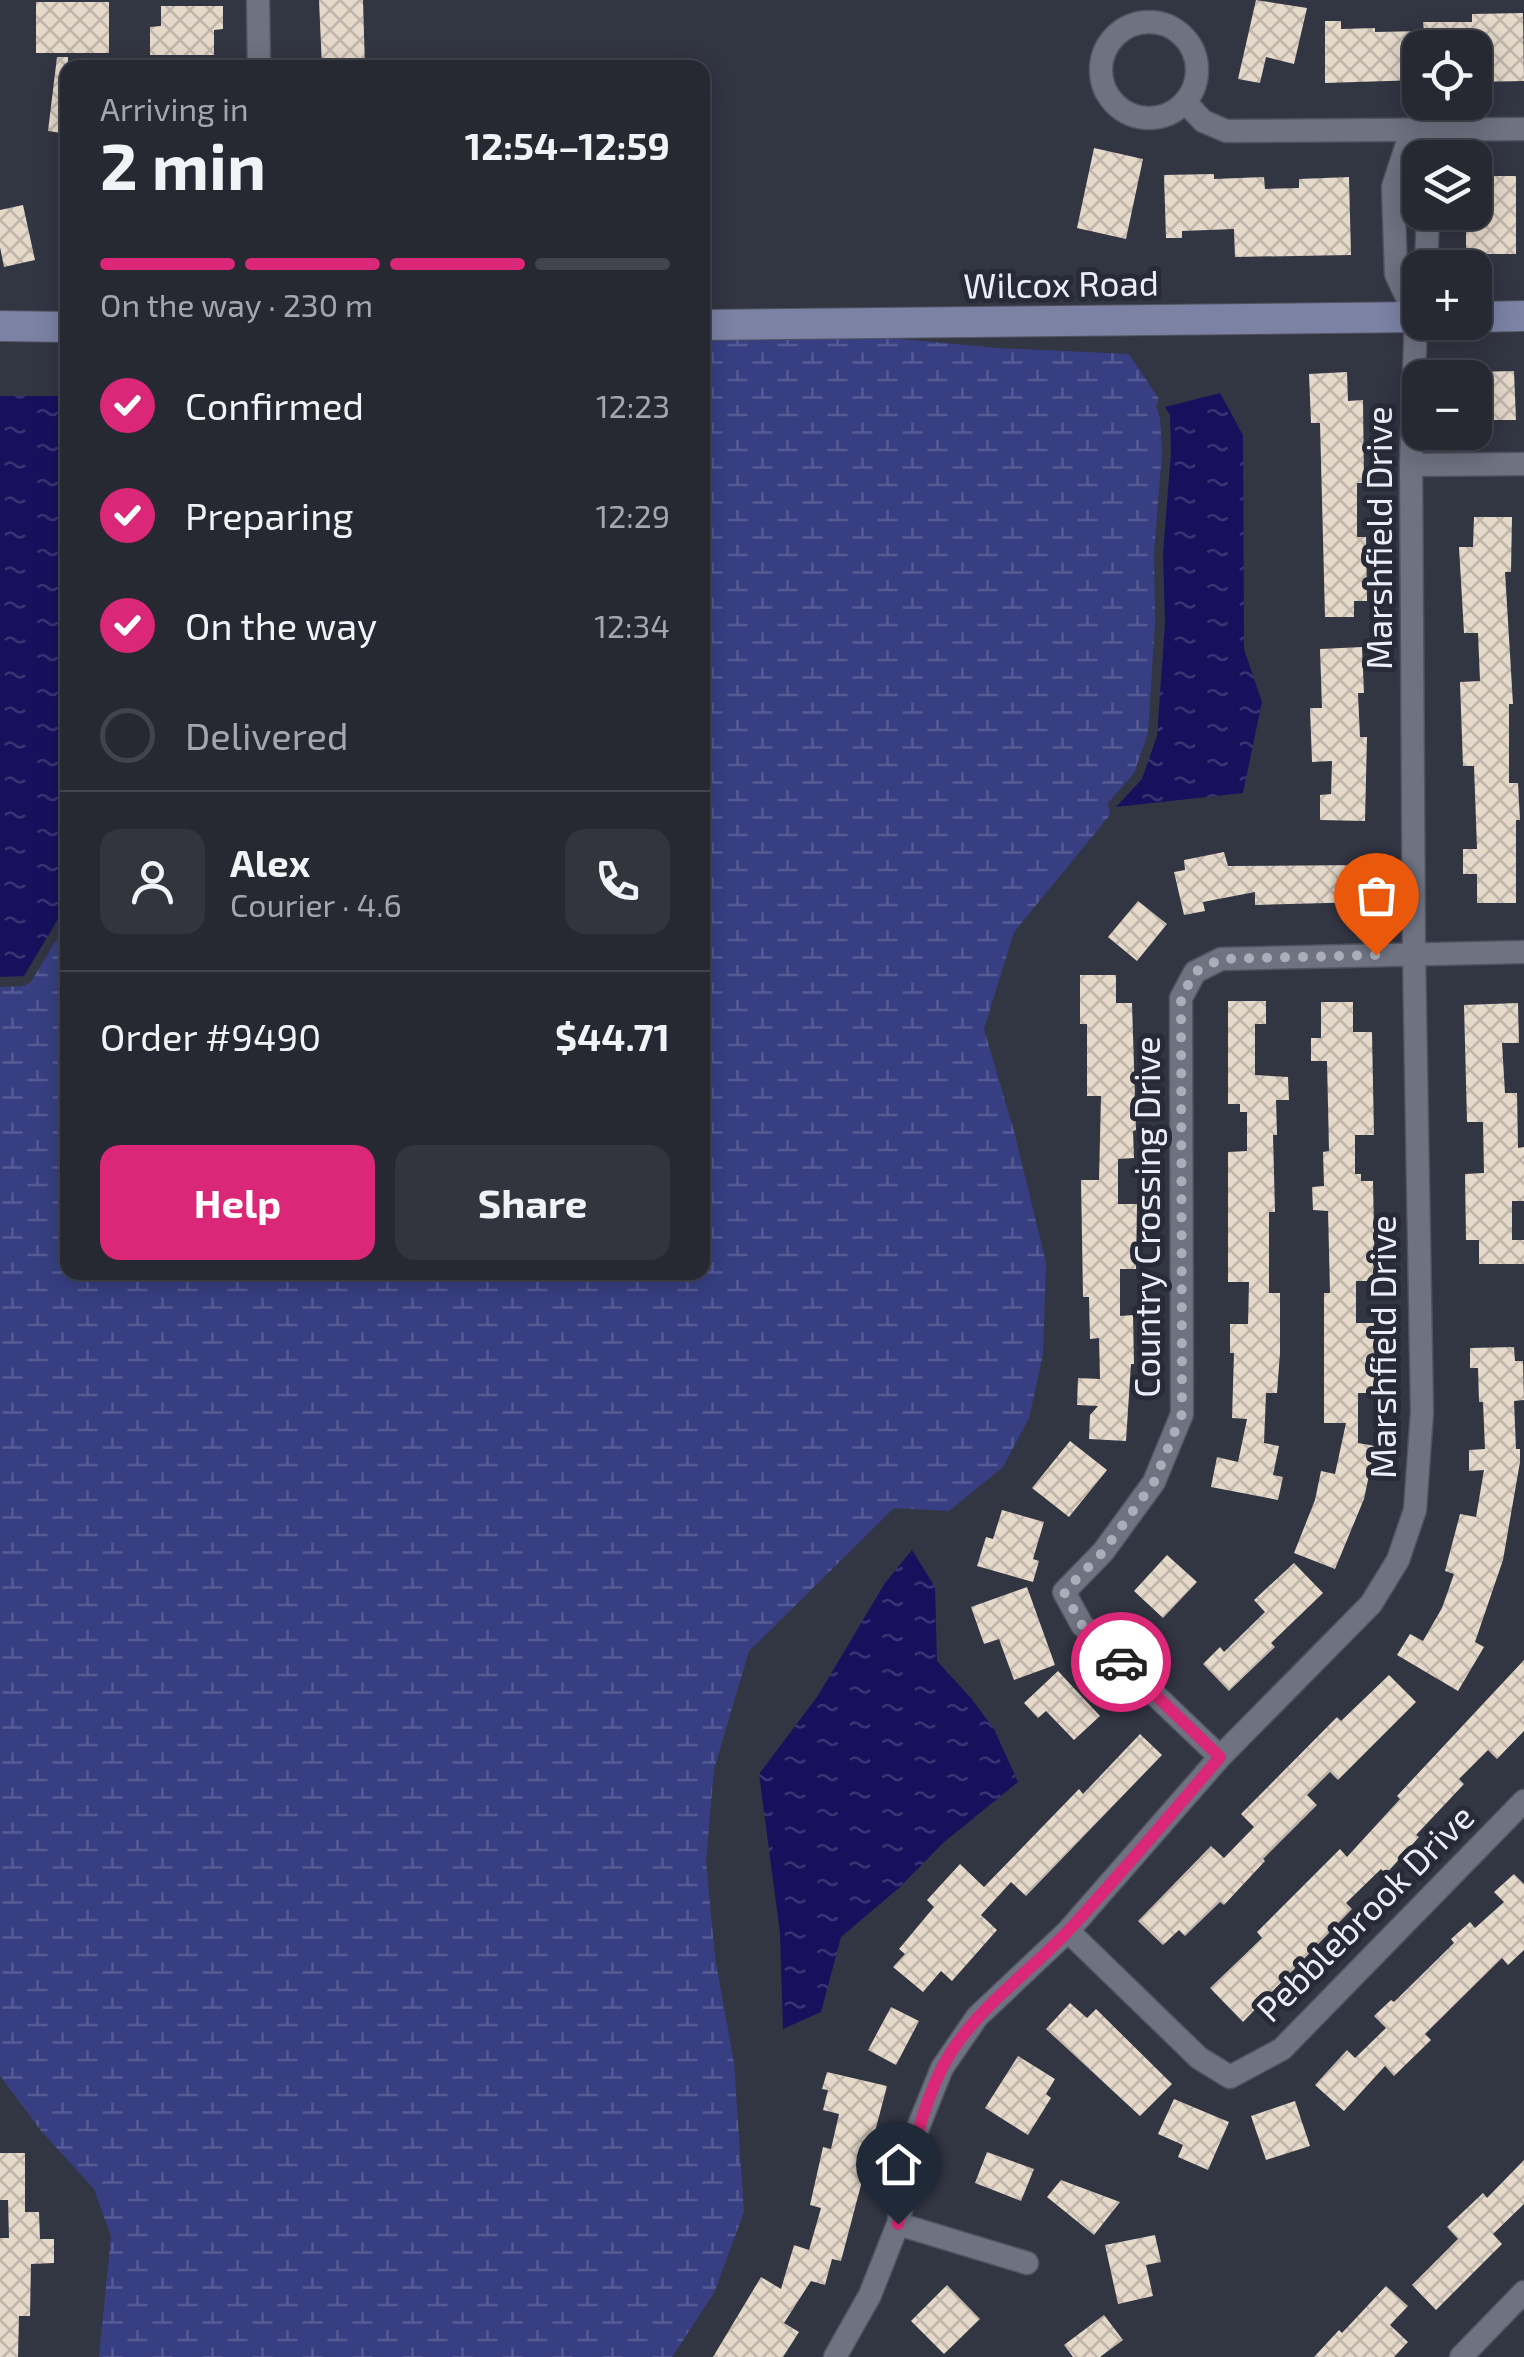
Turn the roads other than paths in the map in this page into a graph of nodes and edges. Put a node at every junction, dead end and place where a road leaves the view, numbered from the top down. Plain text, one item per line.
1 (258, 0) edge
2 (260, 60) edge
3 (1186, 103) junction
4 (1524, 130) edge
5 (1411, 132) junction
6 (1414, 140) edge
7 (1402, 284) edge
8 (1402, 311) edge
9 (1524, 316) edge
10 (1492, 317) edge
11 (710, 325) edge
12 (0, 326) edge
13 (60, 327) edge
14 (1417, 340) edge
15 (1524, 464) edge
16 (1411, 465) junction
17 (1524, 952) edge
18 (1414, 954) junction
19 (1220, 1757) junction
20 (1524, 1801) edge
21 (1068, 1931) junction
22 (898, 2224) junction
23 (1028, 2263) dead end
24 (1524, 2292) edge
25 (835, 2357) edge
26 (1461, 2357) edge

1 - 2 street
3 - 3 street
3 - 5 street
4 - 5 street
5 - 6 street
5 - 7 street, Marshfield Drive
8 - 11 street, Wilcox Road
9 - 10 street
12 - 13 street
14 - 16 street, Marshfield Drive
15 - 16 street
16 - 18 street, Marshfield Drive
17 - 18 street, Country Crossing Drive
18 - 19 street, Marshfield Drive
18 - 19 street, Country Crossing Drive
19 - 21 street, Marshfield Drive
20 - 21 street, Pebblebrook Drive
21 - 22 street, Marshfield Drive
22 - 23 street
22 - 25 street, Marshfield Drive
24 - 26 street

